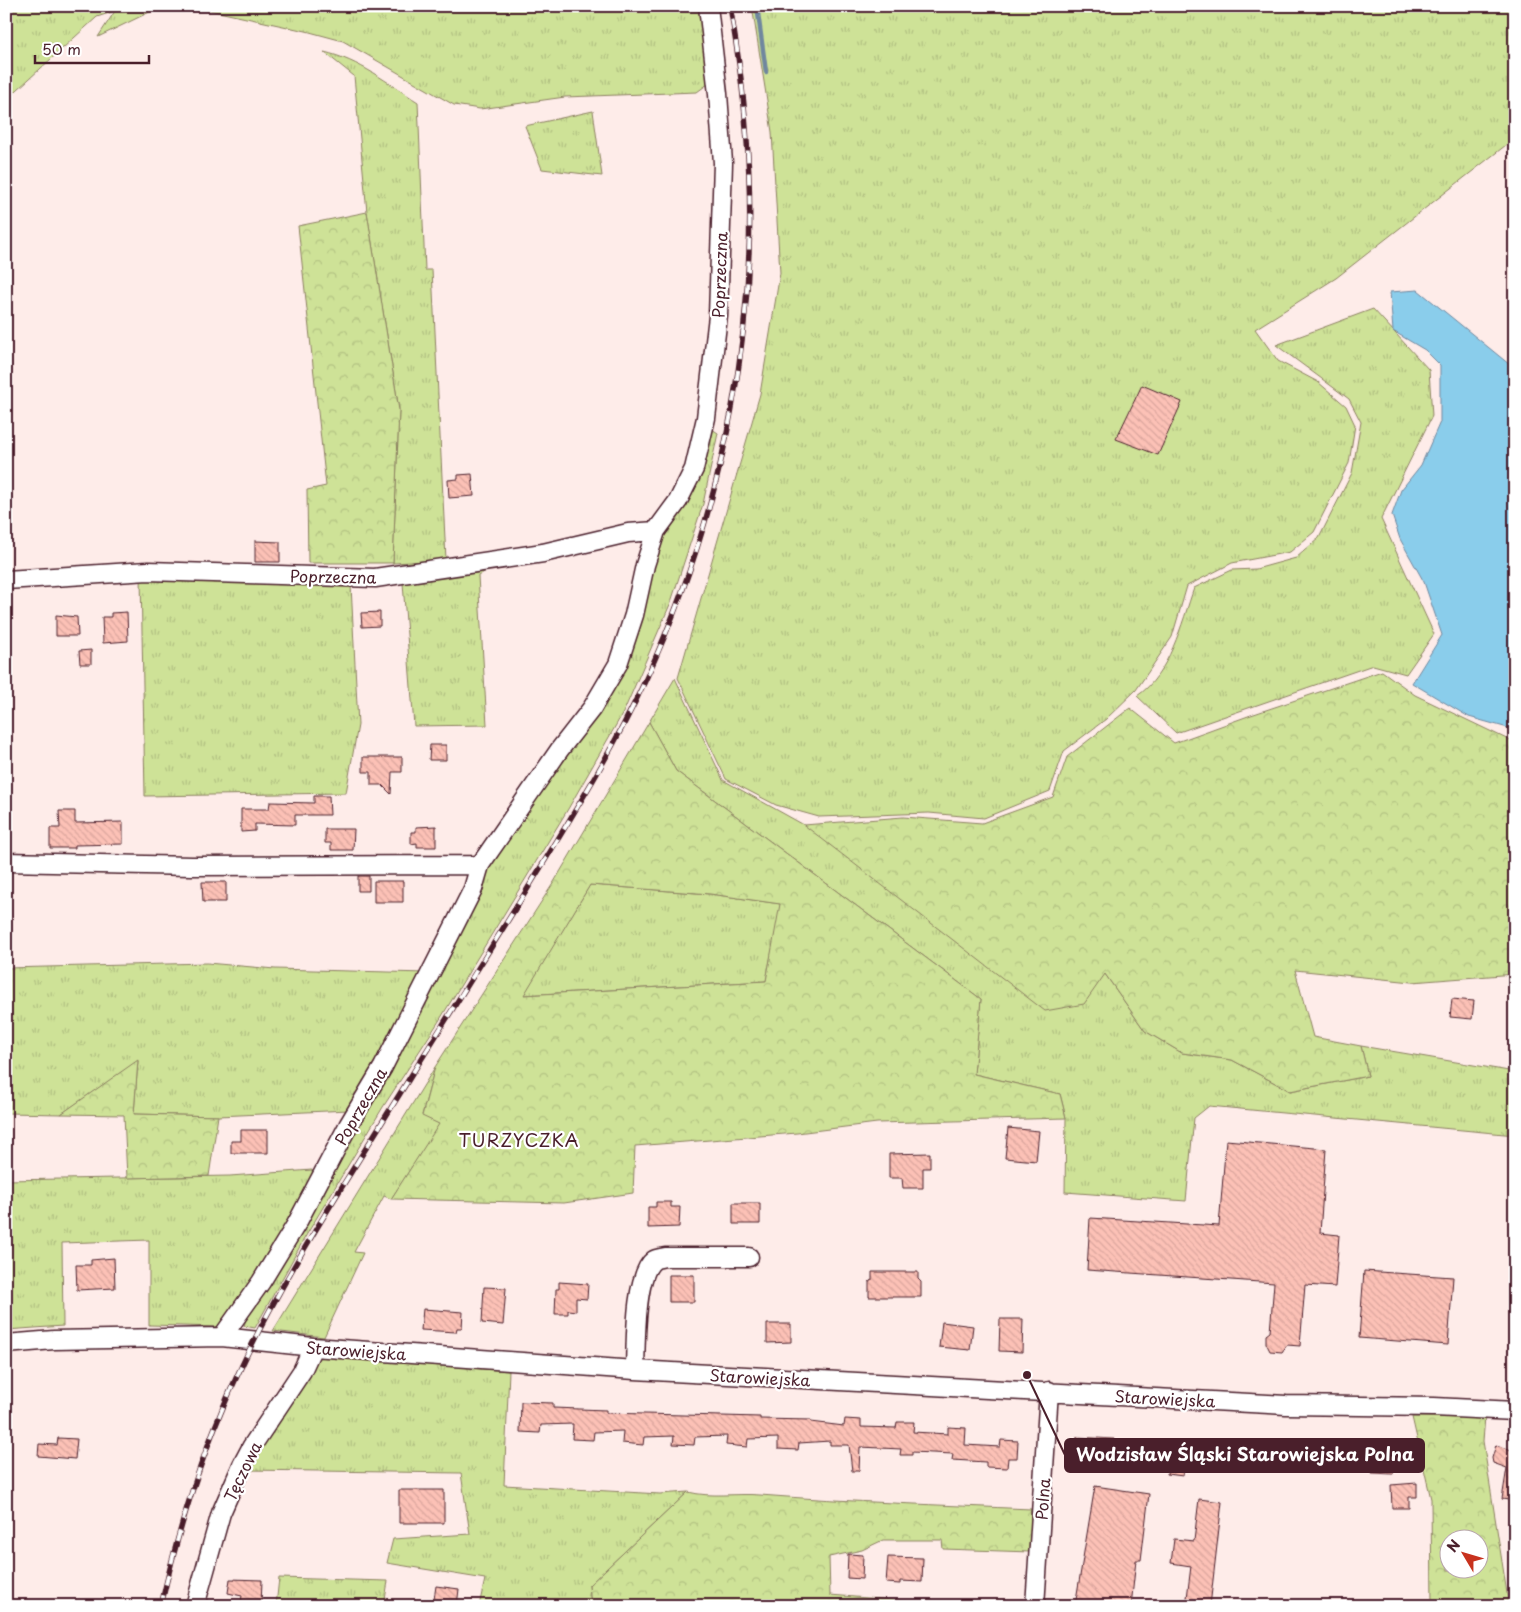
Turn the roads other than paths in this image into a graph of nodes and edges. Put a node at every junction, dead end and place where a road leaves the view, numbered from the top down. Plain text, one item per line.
1 (708, 6) edge
2 (656, 531) junction
3 (6, 580) edge
4 (6, 862) edge
5 (480, 865) junction
6 (749, 1257) dead end
7 (222, 1337) junction
8 (6, 1344) edge
9 (313, 1346) junction
10 (635, 1370) junction
11 (1049, 1391) junction
12 (1515, 1411) edge
13 (195, 1606) edge
14 (1035, 1606) edge

1 - 2 street, Poprzeczna
2 - 3 street, Poprzeczna
2 - 5 street, Poprzeczna
4 - 5 street
5 - 7 street, Poprzeczna
6 - 10 street
7 - 8 street, Starowiejska
7 - 9 street, Starowiejska
9 - 10 street, Starowiejska
9 - 13 street, Tęczowa
10 - 11 street, Starowiejska
11 - 12 street, Starowiejska
11 - 14 street, Polna

